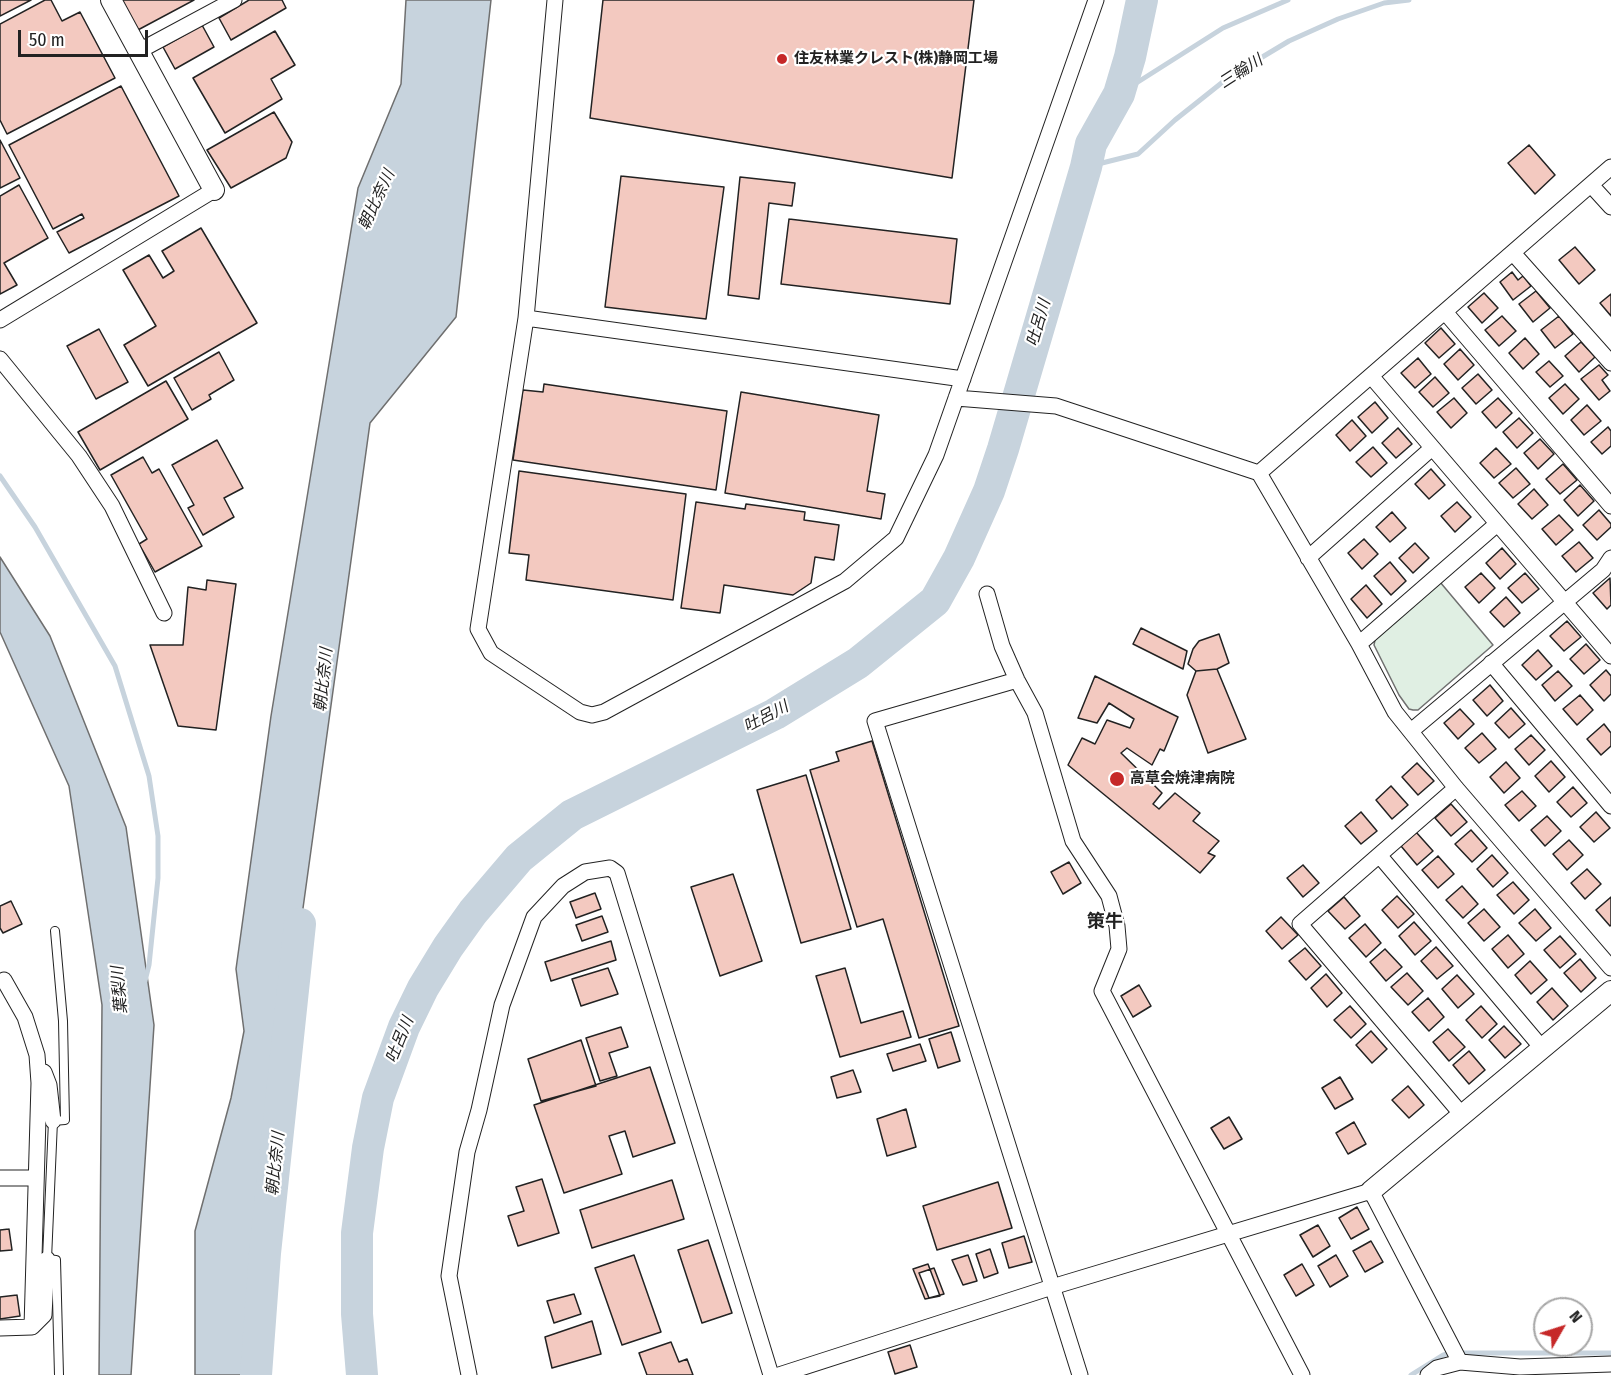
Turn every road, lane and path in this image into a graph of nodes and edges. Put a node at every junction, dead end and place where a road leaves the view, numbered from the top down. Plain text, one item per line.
1 (111, 0) edge
2 (234, 0) edge
3 (555, 0) edge
4 (1096, 0) edge
5 (139, 51) junction
6 (1611, 166) edge
7 (1591, 185) junction
8 (214, 190) joint
9 (1611, 207) edge
10 (1514, 253) junction
11 (1445, 312) junction
12 (526, 318) junction
13 (0, 320) edge
14 (0, 359) edge
15 (1611, 363) edge
16 (1371, 376) junction
17 (963, 379) junction
18 (956, 398) junction
19 (1432, 448) junction
20 (1259, 473) junction
21 (1611, 506) edge
22 (1497, 524) junction
23 (1308, 558) junction
24 (1611, 558) edge
25 (987, 594) dead end
26 (1565, 601) junction
27 (164, 614) dead end
28 (1359, 644) junction
29 (1611, 656) edge
30 (1491, 663) junction
31 (1017, 680) junction
32 (1411, 731) junction
33 (1456, 788) junction
34 (1611, 806) edge
35 (1379, 855) junction
36 (55, 931) dead end
37 (1611, 968) edge
38 (4, 980) dead end
39 (1611, 991) edge
40 (1542, 1048) junction
41 (37, 1055) junction
42 (1463, 1116) junction
43 (53, 1121) junction
44 (0, 1178) edge
45 (35, 1178) junction
46 (1371, 1191) junction
47 (1230, 1235) junction
48 (47, 1259) junction
49 (1052, 1287) junction
50 (32, 1327) junction
51 (0, 1328) edge
52 (1460, 1362) junction
53 (1610, 1367) edge
54 (1522, 1371) edge
55 (59, 1375) edge
56 (469, 1375) edge
57 (771, 1375) edge
58 (779, 1375) edge
59 (1080, 1375) edge
60 (1302, 1375) edge
61 (1428, 1375) edge

1 - 5 street
2 - 5 street
3 - 12 street
4 - 17 street
5 - 8 street
6 - 7 street
7 - 9 street
7 - 10 street
8 - 13 street
10 - 11 street
10 - 15 street
11 - 16 street
11 - 21 street
12 - 17 street
12 - 18 street
14 - 27 street
16 - 19 street
16 - 20 street
17 - 18 street
18 - 20 street
19 - 22 street
19 - 23 street
20 - 23 street
22 - 26 street
22 - 28 street
23 - 28 street
24 - 26 street
25 - 31 street
26 - 29 street
26 - 30 street
28 - 32 street
30 - 32 street
30 - 34 street
31 - 47 street
31 - 49 street
32 - 33 street
33 - 35 street
33 - 37 street
35 - 40 street
35 - 42 street
36 - 43 lane
38 - 41 street
39 - 40 street
40 - 42 street
41 - 43 street
41 - 45 street
42 - 46 street
43 - 48 lane
44 - 45 street
45 - 50 street
46 - 47 street
46 - 52 street
47 - 49 street
47 - 60 street
48 - 50 street
48 - 55 lane
49 - 58 street
49 - 59 street
50 - 51 street
52 - 54 street
52 - 61 street
53 - 54 street
56 - 57 street

